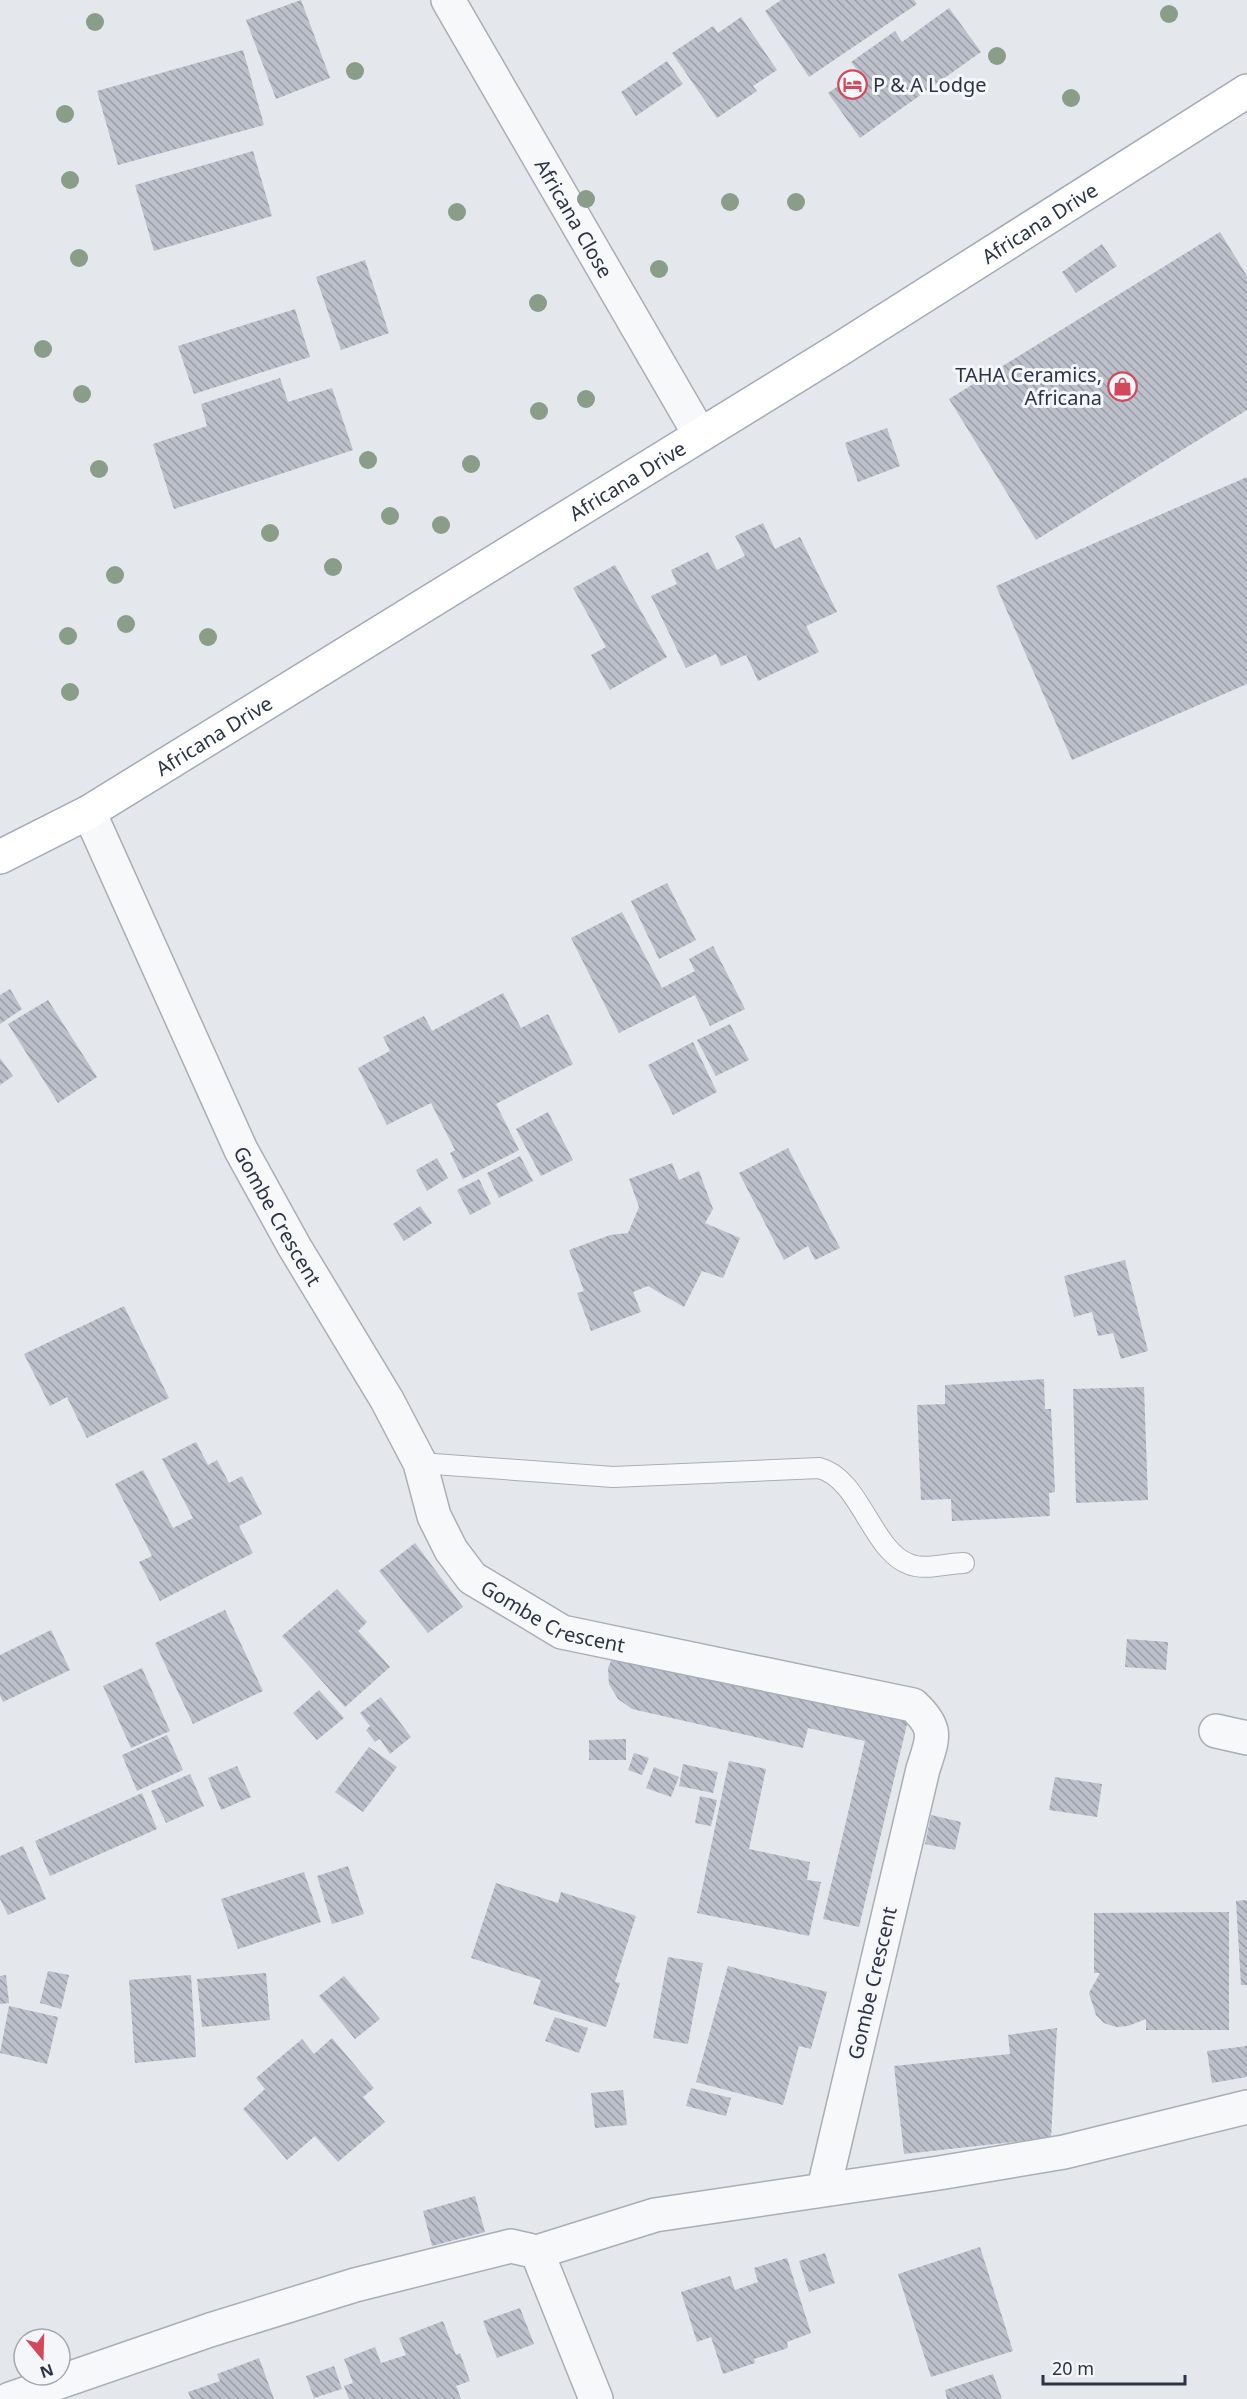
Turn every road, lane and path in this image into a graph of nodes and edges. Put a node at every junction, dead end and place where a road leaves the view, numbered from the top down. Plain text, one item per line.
1 (448, 0) edge
2 (1247, 91) edge
3 (700, 435) junction
4 (89, 812) junction
5 (0, 857) edge
6 (420, 1463) junction
7 (964, 1563) dead end
8 (1216, 1731) dead end
9 (1247, 1738) edge
10 (1247, 2107) edge
11 (824, 2188) junction
12 (537, 2252) junction
13 (10, 2399) edge
14 (596, 2399) edge

1 - 3 street, Africana Close
2 - 3 main road, Africana Drive
3 - 4 main road, Africana Drive
4 - 5 main road, Africana Drive
4 - 6 street, Gombe Crescent
6 - 7 lane
6 - 11 street, Gombe Crescent
8 - 9 street
10 - 11 street
11 - 12 street
12 - 13 street
12 - 14 street

